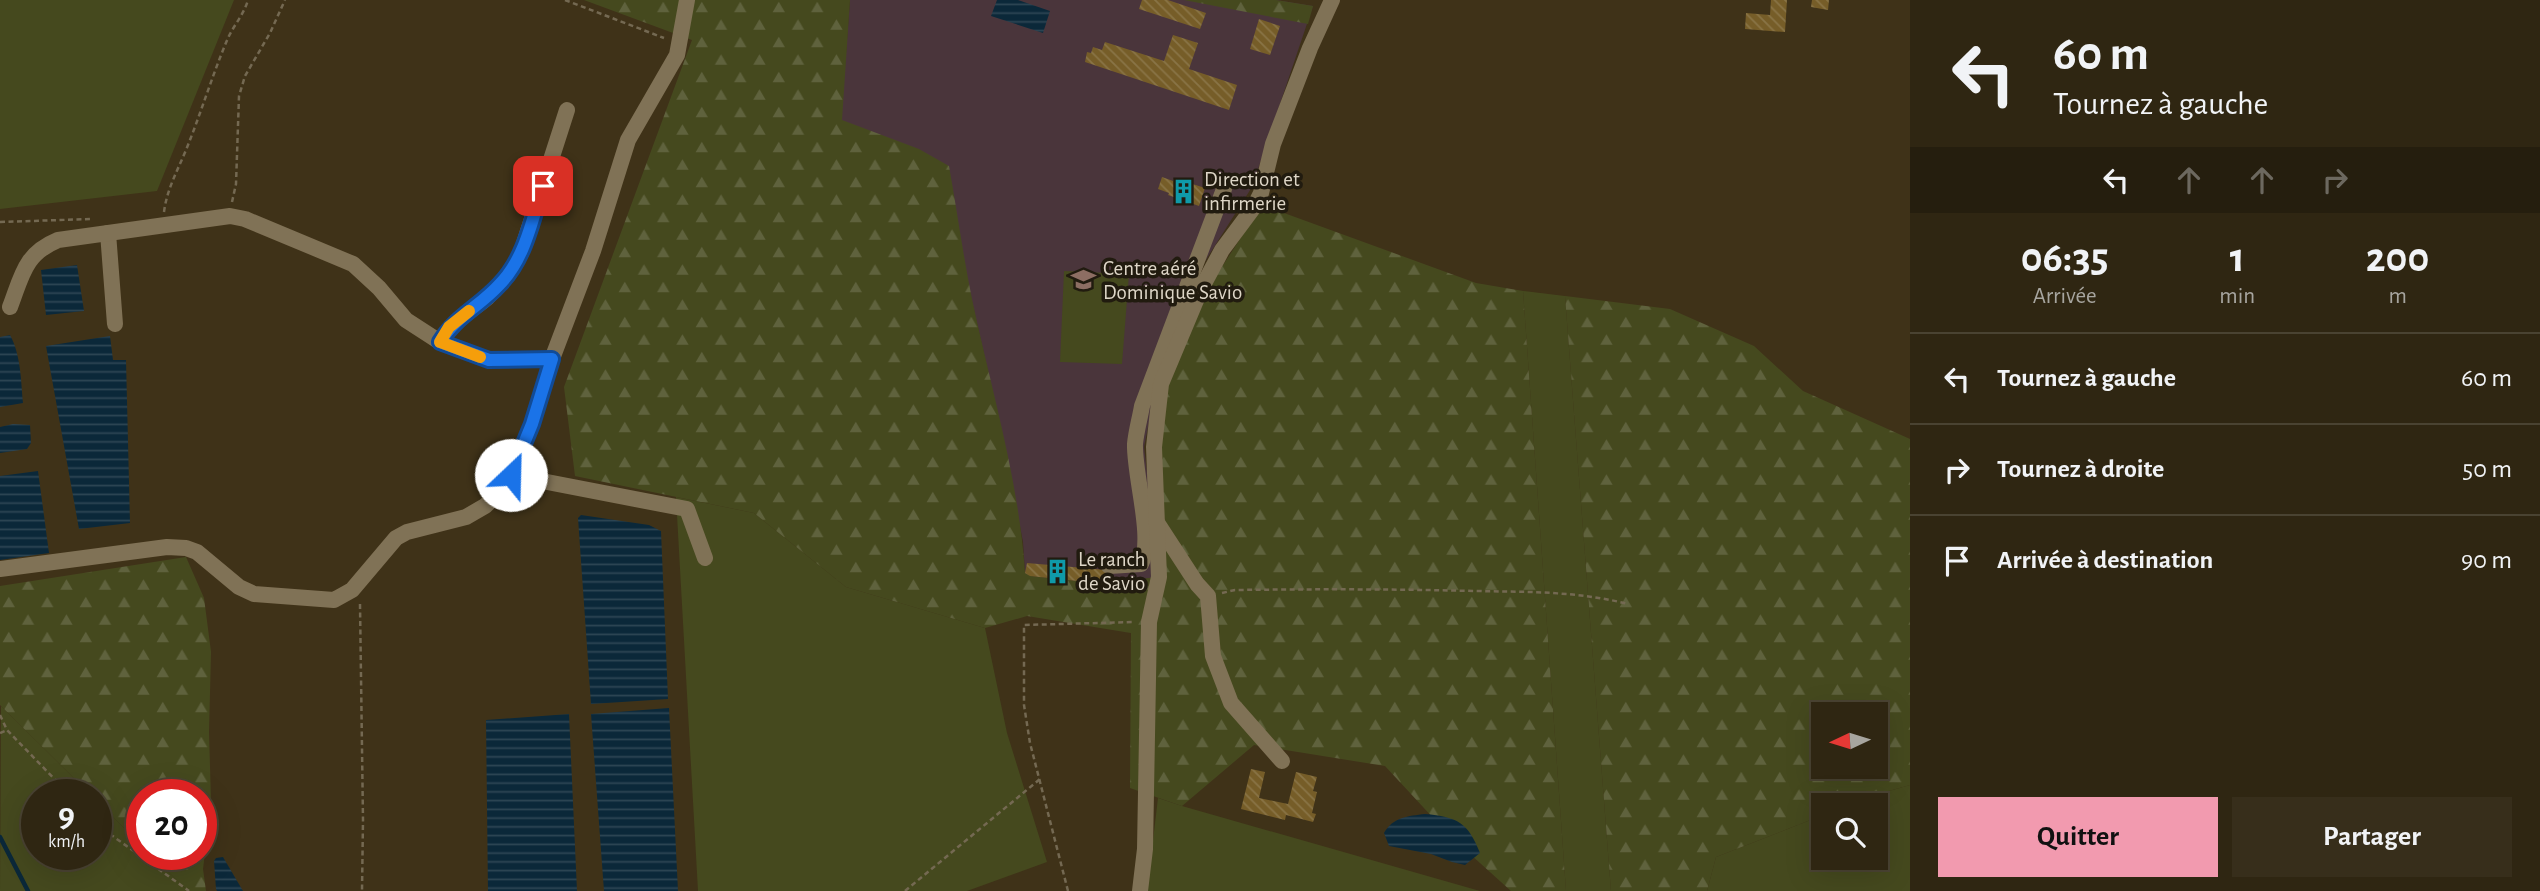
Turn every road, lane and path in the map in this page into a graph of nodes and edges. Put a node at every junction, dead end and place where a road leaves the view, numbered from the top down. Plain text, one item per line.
1 (248, 0) edge
2 (285, 0) edge
3 (565, 0) edge
4 (687, 0) edge
5 (1332, 0) edge
6 (680, 44) junction
7 (567, 110) dead end
8 (1224, 189) dead end
9 (164, 212) dead end
10 (230, 216) junction
11 (102, 218) dead end
12 (0, 222) edge
13 (108, 233) junction
14 (10, 307) dead end
15 (115, 324) dead end
16 (440, 342) junction
17 (552, 359) junction
18 (511, 475) junction
19 (1157, 522) junction
20 (705, 558) dead end
21 (1109, 566) dead end
22 (0, 569) edge
23 (363, 580) junction
24 (1208, 596) junction
25 (1628, 604) dead end
26 (1149, 622) junction
27 (0, 715) edge
28 (7, 730) junction
29 (0, 733) edge
30 (1282, 761) dead end
31 (54, 779) edge
32 (1040, 779) junction
33 (112, 836) edge
34 (188, 891) edge
35 (362, 891) edge
36 (905, 891) edge
37 (1068, 891) edge
38 (1140, 891) edge

1 - 9 path
2 - 10 path
3 - 6 path
4 - 6 street
5 - 19 street
6 - 17 street
7 - 16 street
8 - 21 street
10 - 13 street
10 - 16 street
11 - 12 path
13 - 14 street
13 - 15 street
16 - 17 street
17 - 18 street
18 - 20 street
18 - 23 street
19 - 24 street
19 - 26 street
22 - 23 street
23 - 35 path
24 - 25 path
24 - 30 street
26 - 32 path
26 - 38 street
27 - 28 path
28 - 29 path
28 - 31 path
32 - 36 path
32 - 37 path
33 - 34 path

